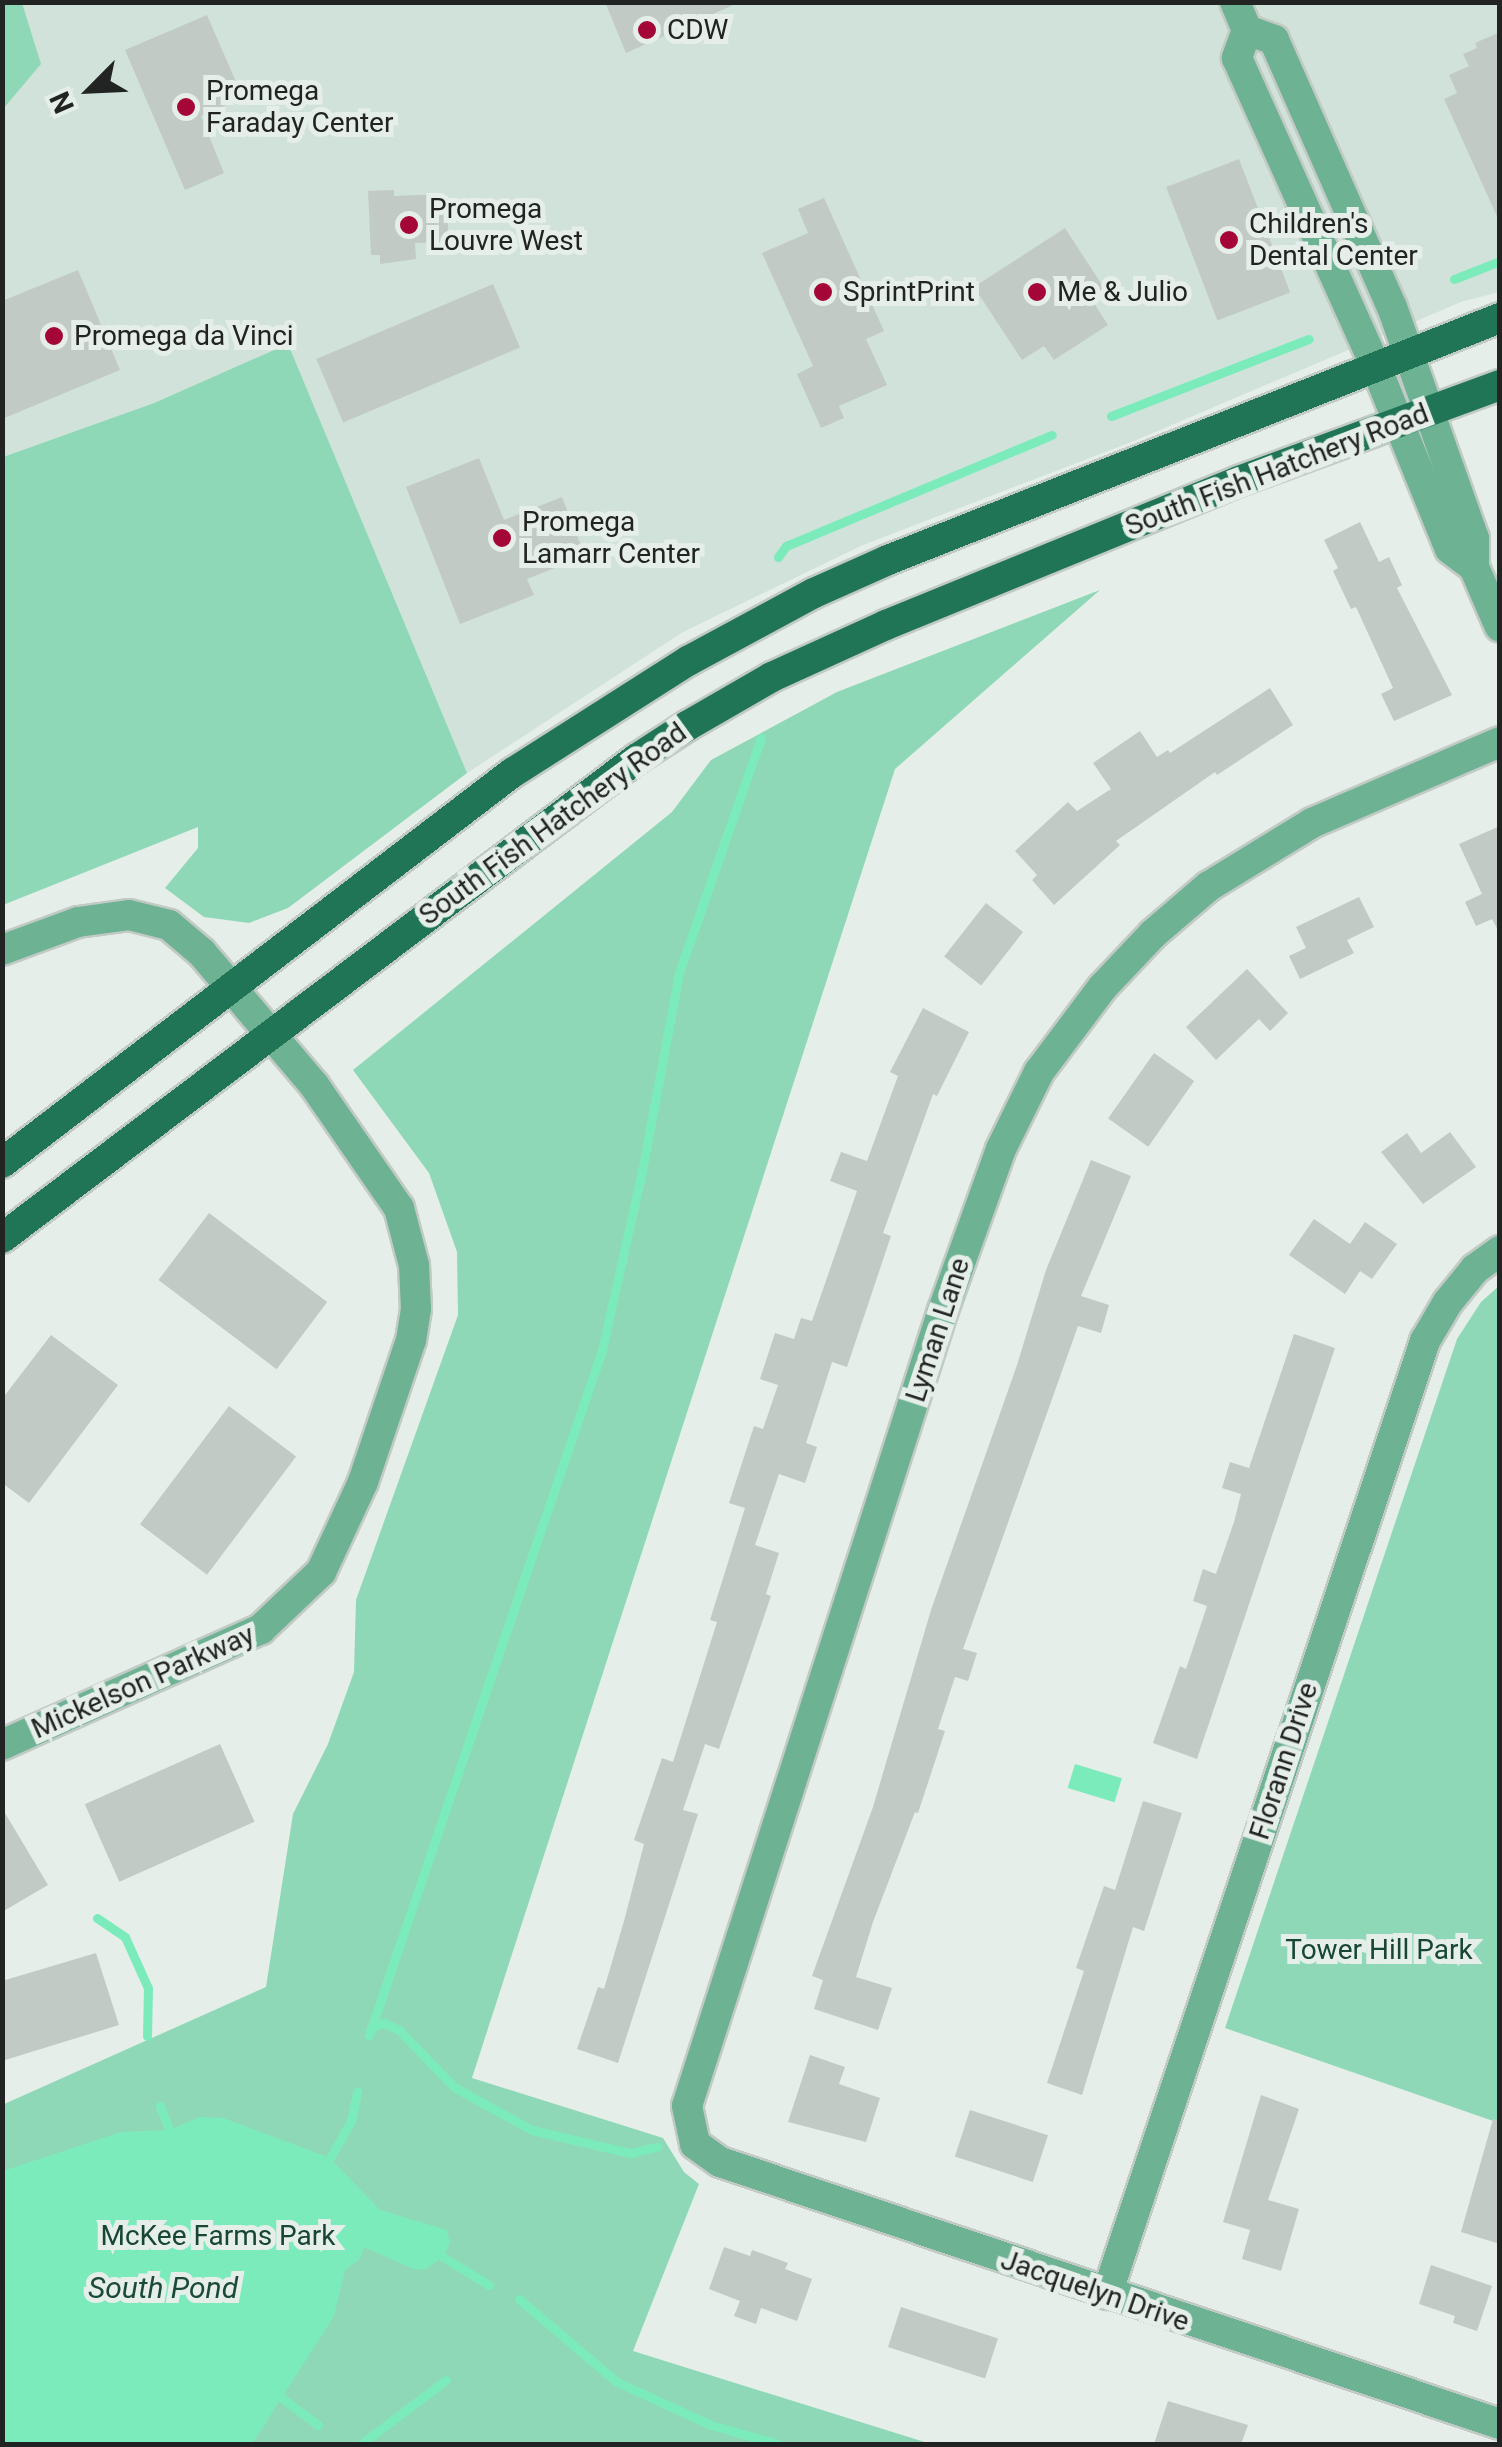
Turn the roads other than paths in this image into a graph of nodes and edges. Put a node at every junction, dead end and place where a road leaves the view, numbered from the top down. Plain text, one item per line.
1 (1241, 16) edge
2 (1500, 318) edge
3 (1408, 355) junction
4 (1376, 367) junction
5 (1500, 385) edge
6 (1413, 416) junction
7 (1500, 627) edge
8 (1500, 742) edge
9 (2, 950) edge
10 (231, 985) junction
11 (270, 1033) junction
12 (2, 1163) edge
13 (2, 1238) edge
14 (1500, 1250) edge
15 (2, 1745) edge
16 (696, 2144) joint
17 (1108, 2294) junction
18 (1500, 2424) edge

1 - 3 street
1 - 4 street
2 - 3 main road, South Fish Hatchery Road
3 - 4 main road, South Fish Hatchery Road
3 - 6 street
4 - 6 street
4 - 10 main road, South Fish Hatchery Road
5 - 6 main road, South Fish Hatchery Road
6 - 7 street
6 - 11 main road, South Fish Hatchery Road
8 - 16 street, Lyman Lane
9 - 10 street, Mickelson Parkway
10 - 11 street, Mickelson Parkway
10 - 12 main road, South Fish Hatchery Road
11 - 13 main road, South Fish Hatchery Road
11 - 15 street, Mickelson Parkway
14 - 17 street, Florann Drive
16 - 17 street, Jacquelyn Drive
17 - 18 street, Jacquelyn Drive

